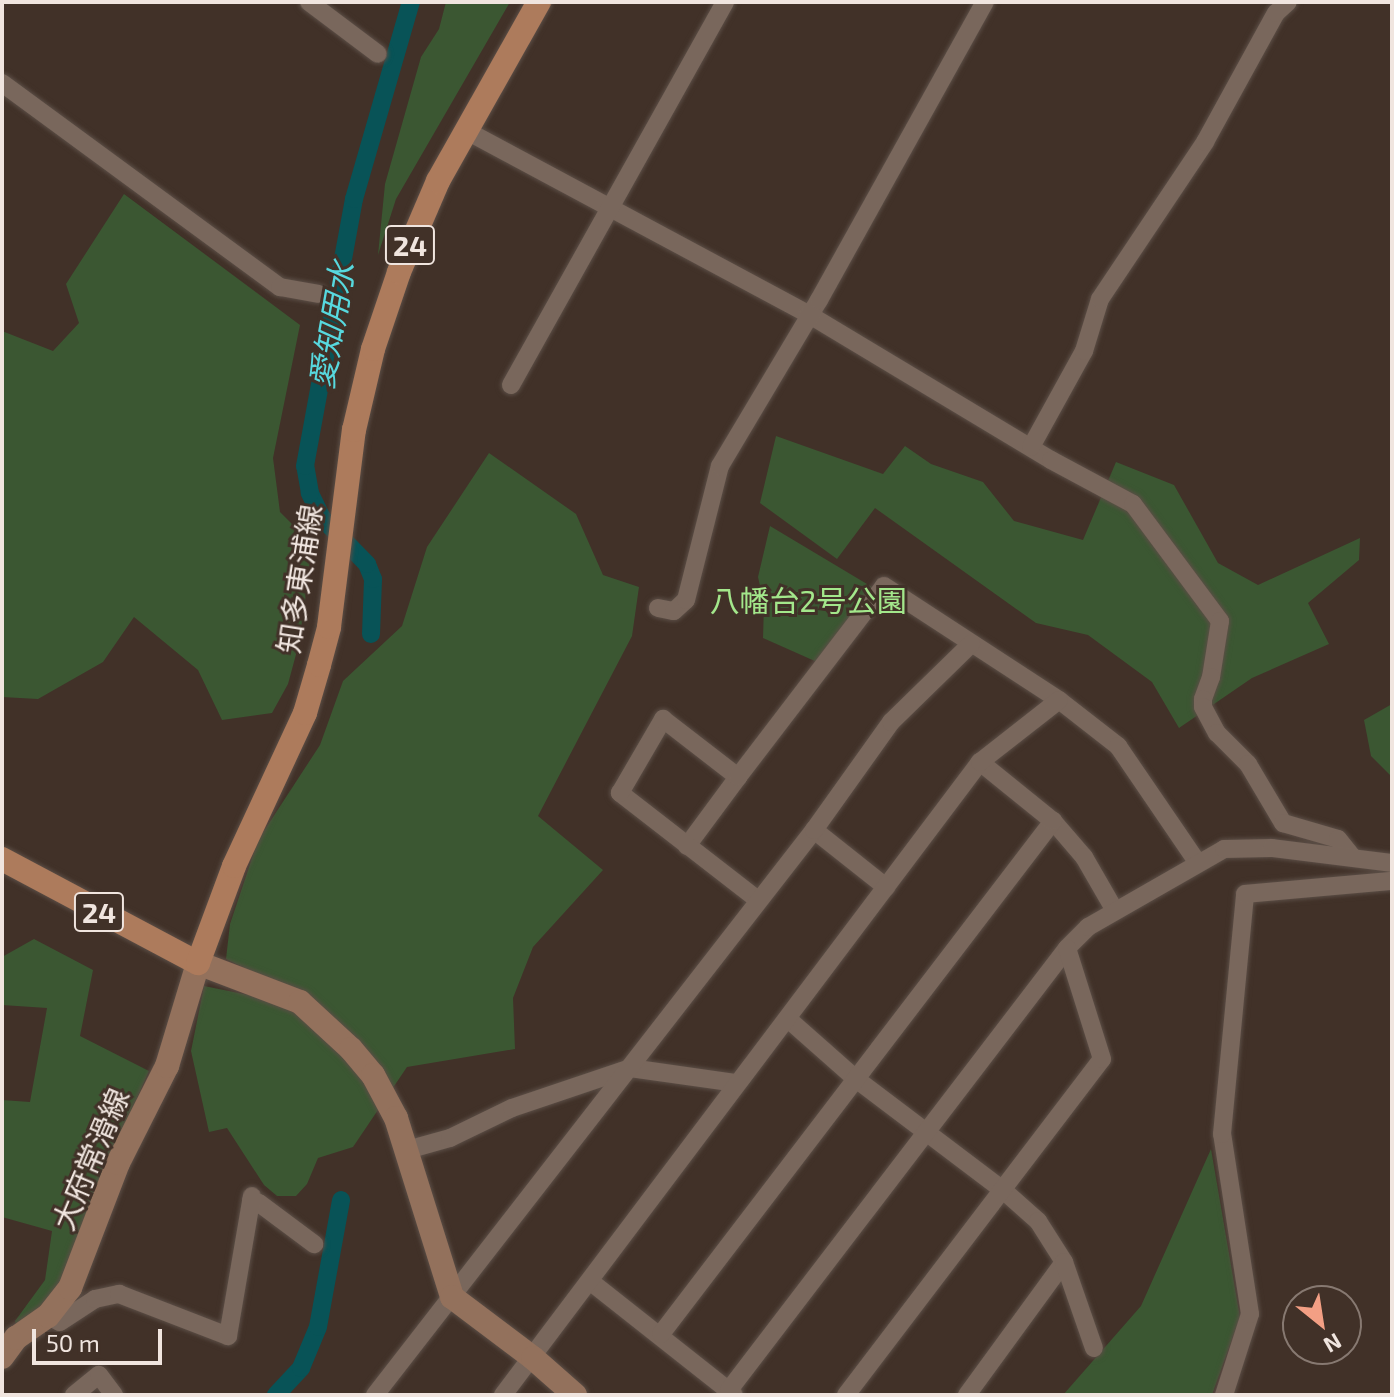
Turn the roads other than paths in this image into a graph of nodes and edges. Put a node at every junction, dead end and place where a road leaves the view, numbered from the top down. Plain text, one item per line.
1 (309, 2) edge
2 (539, 2) edge
3 (725, 2) edge
4 (985, 2) edge
5 (1288, 2) edge
6 (378, 54) dead end
7 (2, 83) edge
8 (465, 130) junction
9 (610, 209) junction
10 (318, 294) dead end
11 (808, 314) junction
12 (511, 385) dead end
13 (1031, 447) junction
14 (658, 608) dead end
15 (971, 644) junction
16 (1059, 700) junction
17 (980, 762) junction
18 (738, 777) junction
19 (1053, 821) junction
20 (814, 830) junction
21 (687, 846) junction
22 (1352, 856) junction
23 (2, 859) edge
24 (1197, 862) junction
25 (1392, 863) edge
26 (1392, 881) edge
27 (886, 887) junction
28 (758, 900) junction
29 (1114, 909) junction
30 (1067, 948) junction
31 (198, 963) junction
32 (788, 1019) junction
33 (630, 1068) junction
34 (856, 1079) junction
35 (735, 1083) junction
36 (929, 1131) junction
37 (407, 1150) junction
38 (1003, 1190) junction
39 (314, 1244) dead end
40 (1064, 1262) junction
41 (591, 1282) junction
42 (452, 1297) junction
43 (48, 1316) junction
44 (661, 1334) junction
45 (7, 1342) edge
46 (1094, 1348) dead end
47 (533, 1358) junction
48 (731, 1393) edge
49 (74, 1395) edge
50 (114, 1395) edge
51 (375, 1395) edge
52 (503, 1395) edge
53 (575, 1395) edge
54 (846, 1395) edge
55 (967, 1395) edge
56 (1224, 1395) edge

1 - 6 street
2 - 8 main road, 知多東浦線 / 24
3 - 9 street
4 - 11 street
5 - 13 street
7 - 10 street
8 - 9 street
8 - 31 main road, 知多東浦線 / 24
9 - 11 street
9 - 12 street
11 - 13 street
11 - 14 street
13 - 22 street
15 - 16 street
15 - 18 street
15 - 20 street
16 - 17 street
16 - 24 street
17 - 19 street
17 - 27 street
18 - 21 street
18 - 21 street
19 - 29 street
19 - 34 street
20 - 27 street
20 - 28 street
21 - 28 street
22 - 24 street
22 - 25 street
23 - 31 main road, 24
24 - 29 street
26 - 56 street
27 - 32 street
28 - 33 street
29 - 30 street
30 - 36 street
30 - 38 street
31 - 37 street
31 - 43 street, 大府常滑線
32 - 34 street
32 - 35 street
33 - 35 street
33 - 37 street
33 - 42 street
34 - 36 street
34 - 44 street
35 - 41 street
36 - 38 street
36 - 48 street
37 - 42 street
38 - 40 street
38 - 54 street
39 - 43 street
40 - 46 street
40 - 55 street
41 - 44 street
41 - 47 street
42 - 47 street
42 - 51 street
43 - 45 street, 大府常滑線
44 - 48 street
47 - 52 street
47 - 53 street
49 - 50 street

